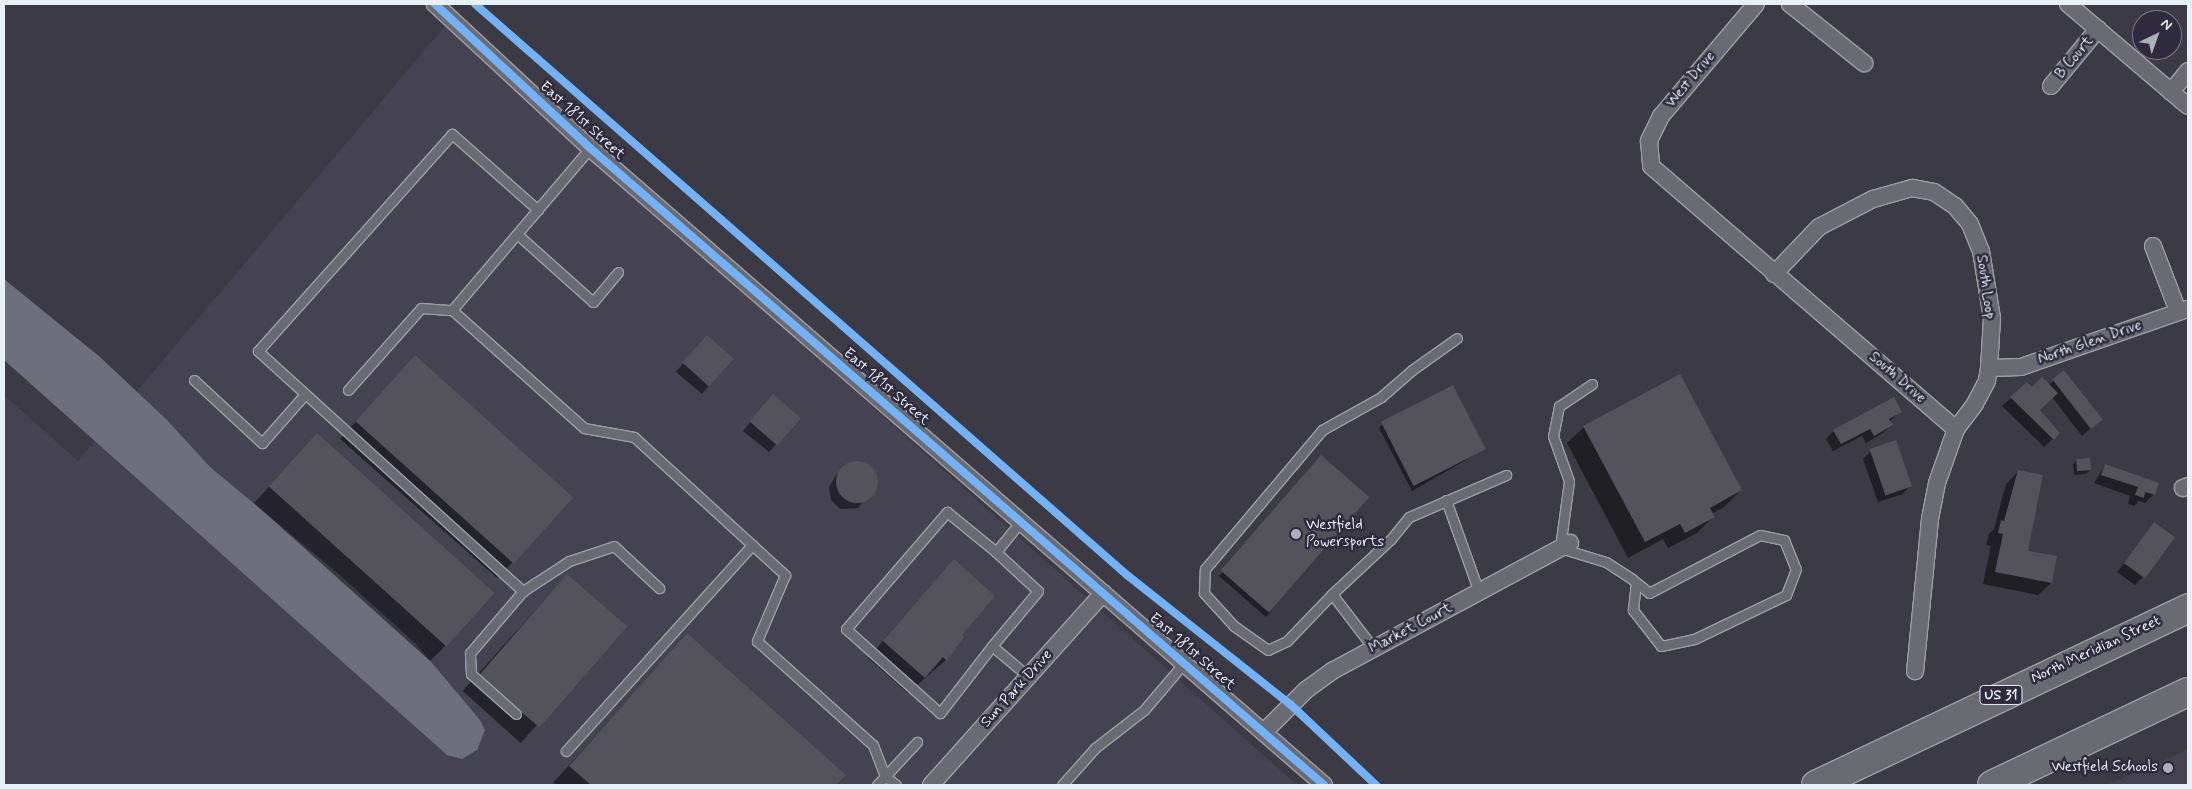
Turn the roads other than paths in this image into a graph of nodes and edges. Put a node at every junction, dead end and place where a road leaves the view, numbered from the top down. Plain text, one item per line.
1 (435, 4) edge
2 (1756, 4) edge
3 (1790, 4) edge
4 (2068, 4) edge
5 (2098, 29) junction
6 (1864, 63) dead end
7 (2188, 71) edge
8 (2052, 86) dead end
9 (2172, 92) junction
10 (2188, 106) edge
11 (590, 148) junction
12 (1651, 166) joint
13 (538, 210) junction
14 (517, 234) junction
15 (2153, 246) dead end
16 (618, 272) dead end
17 (1774, 274) junction
18 (452, 310) junction
19 (2183, 310) edge
20 (1457, 338) dead end
21 (1989, 368) junction
22 (194, 380) dead end
23 (1592, 384) dead end
24 (348, 390) dead end
25 (305, 394) junction
26 (1956, 429) junction
27 (1506, 475) dead end
28 (1446, 500) junction
29 (1021, 521) junction
30 (752, 545) junction
31 (1565, 546) junction
32 (996, 552) junction
33 (1636, 583) junction
34 (659, 588) dead end
35 (523, 591) junction
36 (1478, 592) junction
37 (1103, 593) junction
38 (1332, 594) junction
39 (2188, 608) edge
40 (992, 646) junction
41 (1374, 649) junction
42 (1184, 663) junction
43 (1915, 671) dead end
44 (1029, 677) junction
45 (2188, 692) edge
46 (516, 714) dead end
47 (1264, 732) junction
48 (917, 742) dead end
49 (566, 751) dead end
50 (885, 776) junction
51 (877, 785) edge
52 (896, 785) edge
53 (932, 785) edge
54 (1062, 785) edge
55 (1324, 785) edge
56 (1816, 785) edge
57 (1992, 785) edge

1 - 11 street, East 181st Street
2 - 12 street, West Drive
3 - 6 street
4 - 5 street
5 - 8 street, B Court
5 - 9 street
7 - 9 street
9 - 10 street
11 - 13 lane
11 - 29 street, East 181st Street
12 - 17 street, South Drive
13 - 14 lane
13 - 25 lane
14 - 16 lane
14 - 18 lane
15 - 19 street
17 - 21 street, South Loop
17 - 26 street, South Drive
18 - 24 lane
18 - 30 lane
19 - 21 street, North Glen Drive
20 - 38 lane
21 - 26 street, South Loop
22 - 25 lane
23 - 31 lane
25 - 35 lane
26 - 43 street
27 - 28 lane
28 - 36 lane
28 - 38 lane
29 - 32 lane
29 - 37 street, East 181st Street
30 - 49 lane
30 - 50 lane
31 - 33 lane
31 - 36 street, Market Court
32 - 40 lane
32 - 40 lane
33 - 33 lane
34 - 35 lane
35 - 46 lane
36 - 41 street, Market Court
37 - 42 street, East 181st Street
37 - 44 street, Sun Park Drive
38 - 41 lane
39 - 56 highway, North Meridian Street / US 31
40 - 44 lane
41 - 47 street, Market Court
42 - 47 street, East 181st Street
42 - 54 lane
44 - 53 street, Sun Park Drive
45 - 57 highway
47 - 55 street, East 181st Street
48 - 50 lane
50 - 51 lane
50 - 52 lane

